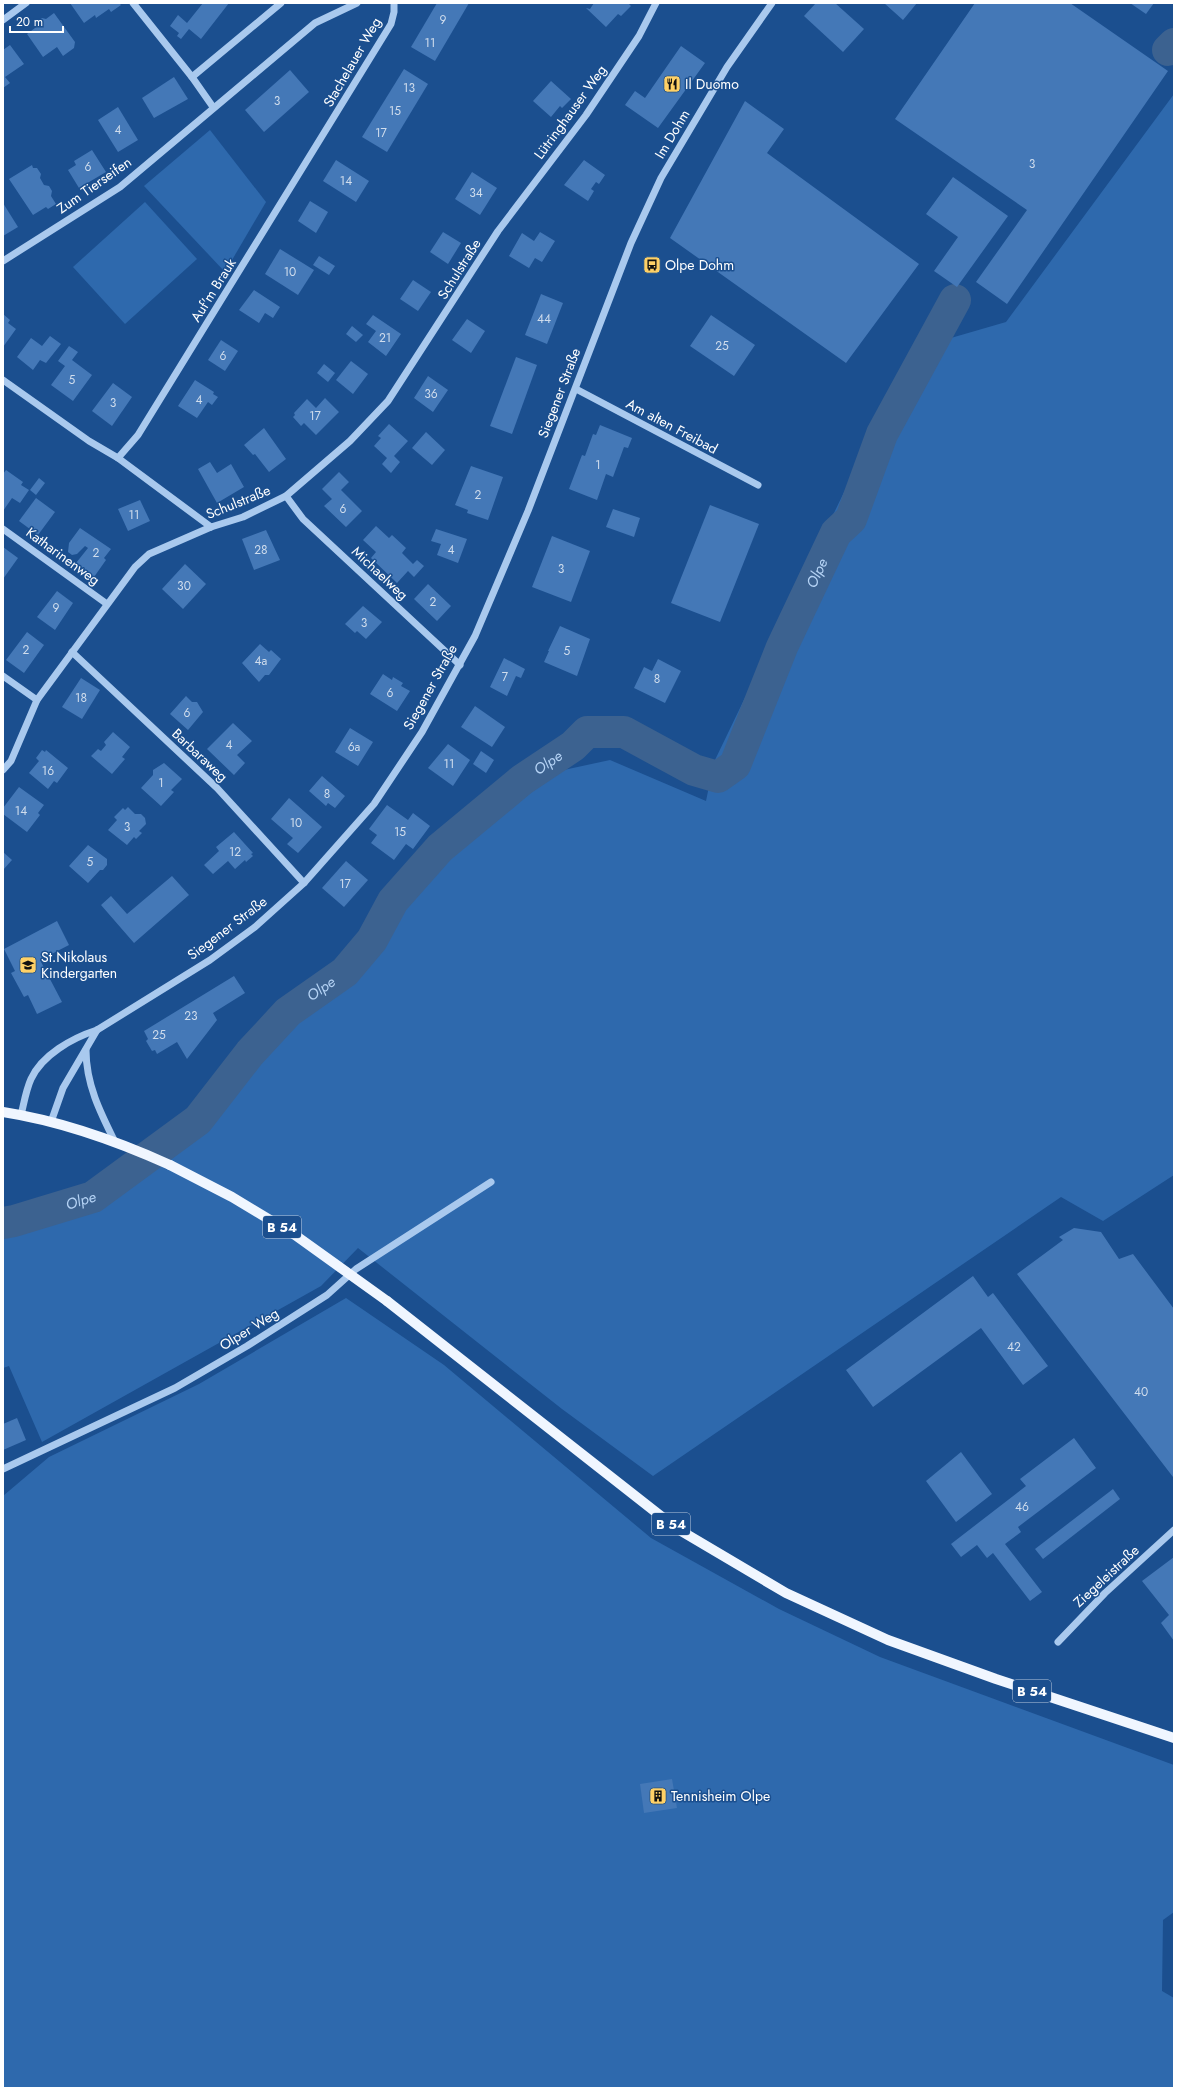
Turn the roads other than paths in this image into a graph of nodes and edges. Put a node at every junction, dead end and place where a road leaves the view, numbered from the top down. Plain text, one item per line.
1 (26, 3) edge
2 (133, 3) edge
3 (281, 3) edge
4 (357, 3) edge
5 (394, 3) edge
6 (656, 3) edge
7 (772, 3) edge
8 (3, 20) edge
9 (315, 23) joint
10 (192, 77) junction
11 (213, 107) junction
12 (326, 132) joint
13 (498, 232) joint
14 (631, 243) joint
15 (3, 261) edge
16 (3, 380) edge
17 (576, 390) junction
18 (118, 458) junction
19 (758, 485) dead end
20 (286, 496) junction
21 (211, 527) junction
22 (3, 529) edge
23 (107, 604) junction
24 (72, 652) junction
25 (460, 665) junction
26 (3, 676) edge
27 (37, 700) junction
28 (3, 770) edge
29 (304, 883) junction
30 (97, 1030) junction
31 (86, 1048) junction
32 (3, 1112) edge
33 (21, 1115) junction
34 (51, 1122) junction
35 (115, 1142) junction
36 (490, 1182) dead end
37 (3, 1469) edge
38 (1174, 1530) edge
39 (1058, 1642) dead end
40 (1174, 1738) edge

1 - 8 street
2 - 10 street
3 - 10 street
4 - 9 street, Stachelauer Weg
5 - 12 street, Stachelauer Weg
6 - 13 street, Lütringhauser Weg
7 - 14 street, Im Dohm
9 - 11 street, Zum Tierseifen
10 - 11 street
11 - 15 street, Zum Tierseifen
12 - 18 street, Auf'm Brauk
13 - 20 street, Schulstraße
14 - 17 street, Siegener Straße
16 - 18 street
17 - 19 street, Am alten Freibad
17 - 25 street, Siegener Straße
18 - 21 street
20 - 21 street, Schulstraße
20 - 25 street, Michaelweg
21 - 23 street, Schulstraße
22 - 23 street, Katharinenweg
23 - 24 street, Schulstraße
24 - 27 street, Schulstraße
24 - 29 street, Barbaraweg
25 - 29 street, Siegener Straße
26 - 27 street
27 - 28 street, Schulstraße
29 - 30 street, Siegener Straße
30 - 31 street, Siegener Straße
30 - 33 street, Siegener Straße
31 - 34 street, Siegener Straße
31 - 35 street
32 - 33 main road, B 54
33 - 34 main road, B 54
34 - 35 main road, B 54
35 - 40 main road, B 54, bridge
36 - 37 street, Olper Weg
38 - 39 street, Ziegeleistraße

